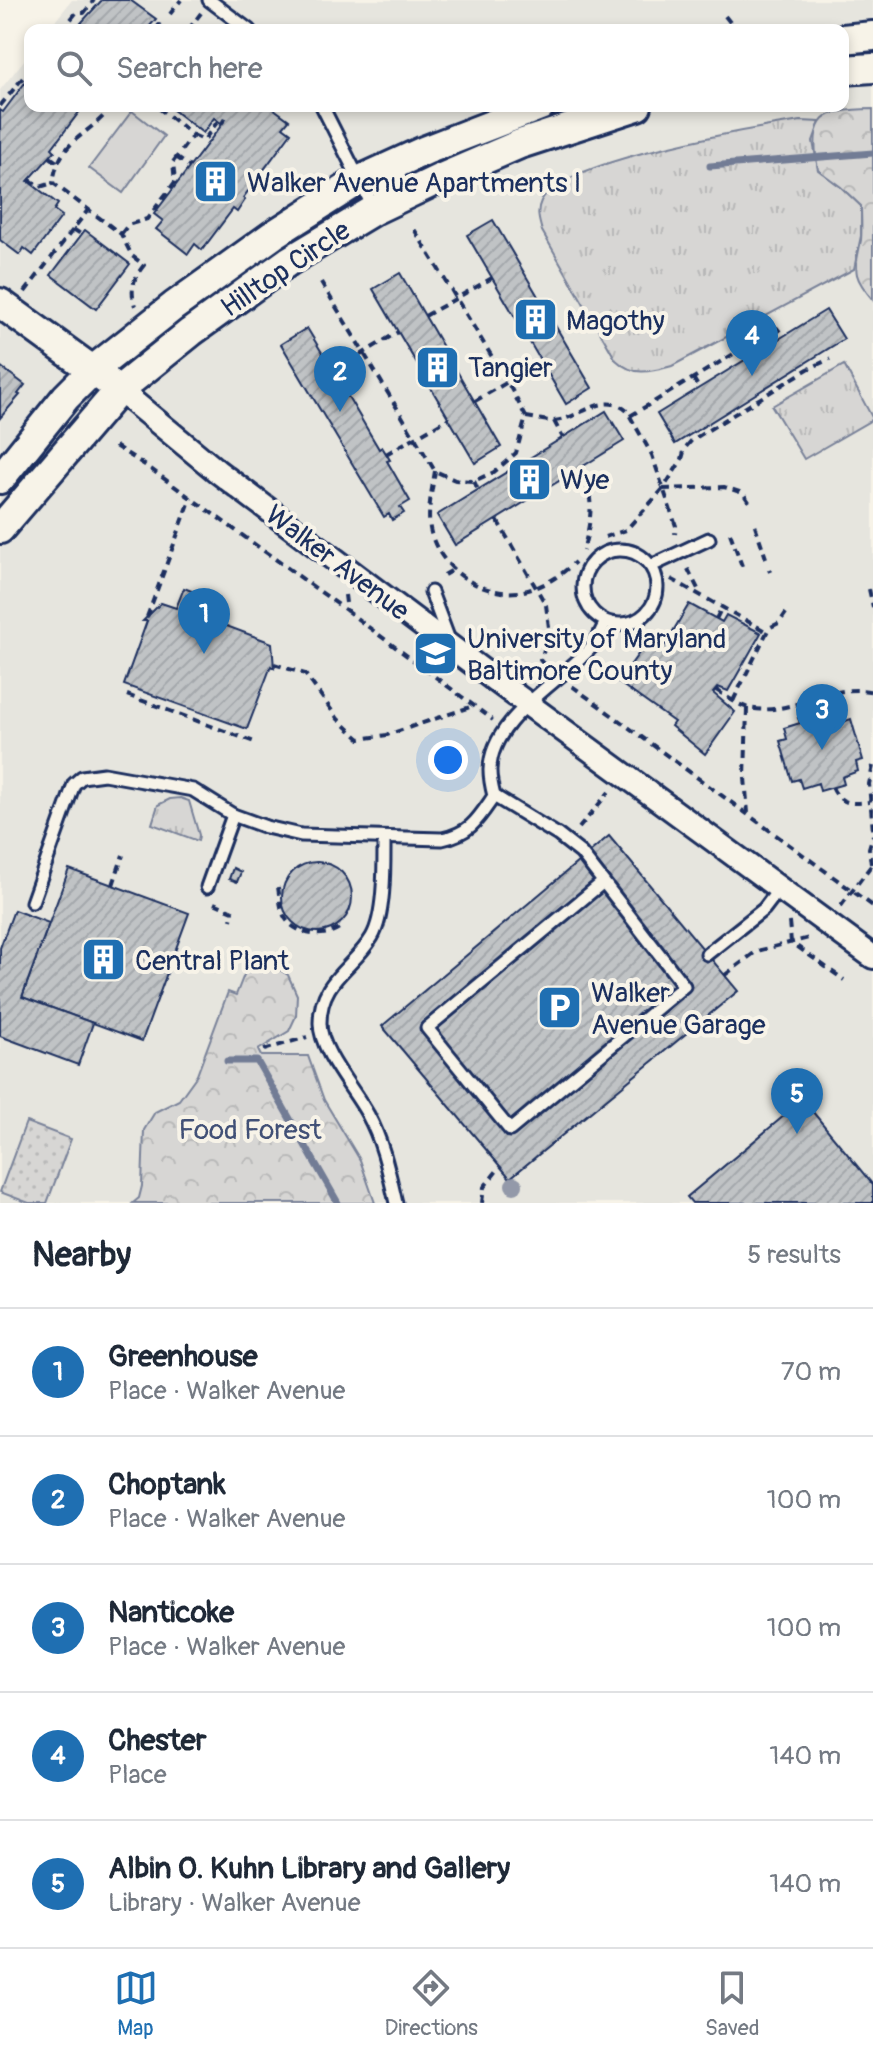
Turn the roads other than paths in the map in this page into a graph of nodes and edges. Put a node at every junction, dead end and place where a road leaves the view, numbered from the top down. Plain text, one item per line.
1 (209, 0) edge
2 (241, 24) edge
3 (873, 36) edge
4 (849, 38) edge
5 (873, 68) edge
6 (849, 70) edge
7 (325, 112) edge
8 (524, 112) edge
9 (619, 112) edge
10 (358, 181) junction
11 (374, 210) junction
12 (12, 298) edge
13 (93, 370) junction
14 (119, 390) junction
15 (0, 479) edge
16 (0, 529) edge
17 (709, 539) dead end
18 (651, 566) junction
19 (431, 592) dead end
20 (606, 622) junction
21 (451, 646) junction
22 (529, 704) junction
23 (494, 796) junction
24 (233, 815) junction
25 (384, 839) junction
26 (602, 883) junction
27 (207, 887) dead end
28 (780, 888) junction
29 (32, 902) dead end
30 (707, 954) dead end
31 (873, 957) edge
32 (396, 1203) edge

1 - 2 lane
3 - 4 street
5 - 6 street
7 - 10 lane
8 - 10 street, Hilltop Circle
9 - 11 street, Hilltop Circle
10 - 11 lane
10 - 13 street, Hilltop Circle
11 - 14 street, Hilltop Circle
12 - 13 street, Walker Avenue
13 - 14 street, Walker Avenue
13 - 15 street, Hilltop Circle
14 - 16 street, Hilltop Circle
14 - 21 street, Walker Avenue
17 - 18 lane
18 - 20 lane
18 - 20 lane
19 - 21 lane
20 - 22 lane
21 - 22 street, Walker Avenue
22 - 23 lane
22 - 28 street, Walker Avenue
23 - 25 lane
23 - 26 lane
24 - 25 lane
24 - 27 lane
24 - 29 lane
25 - 32 lane
26 - 26 lane
28 - 30 lane
28 - 31 street, Walker Avenue

